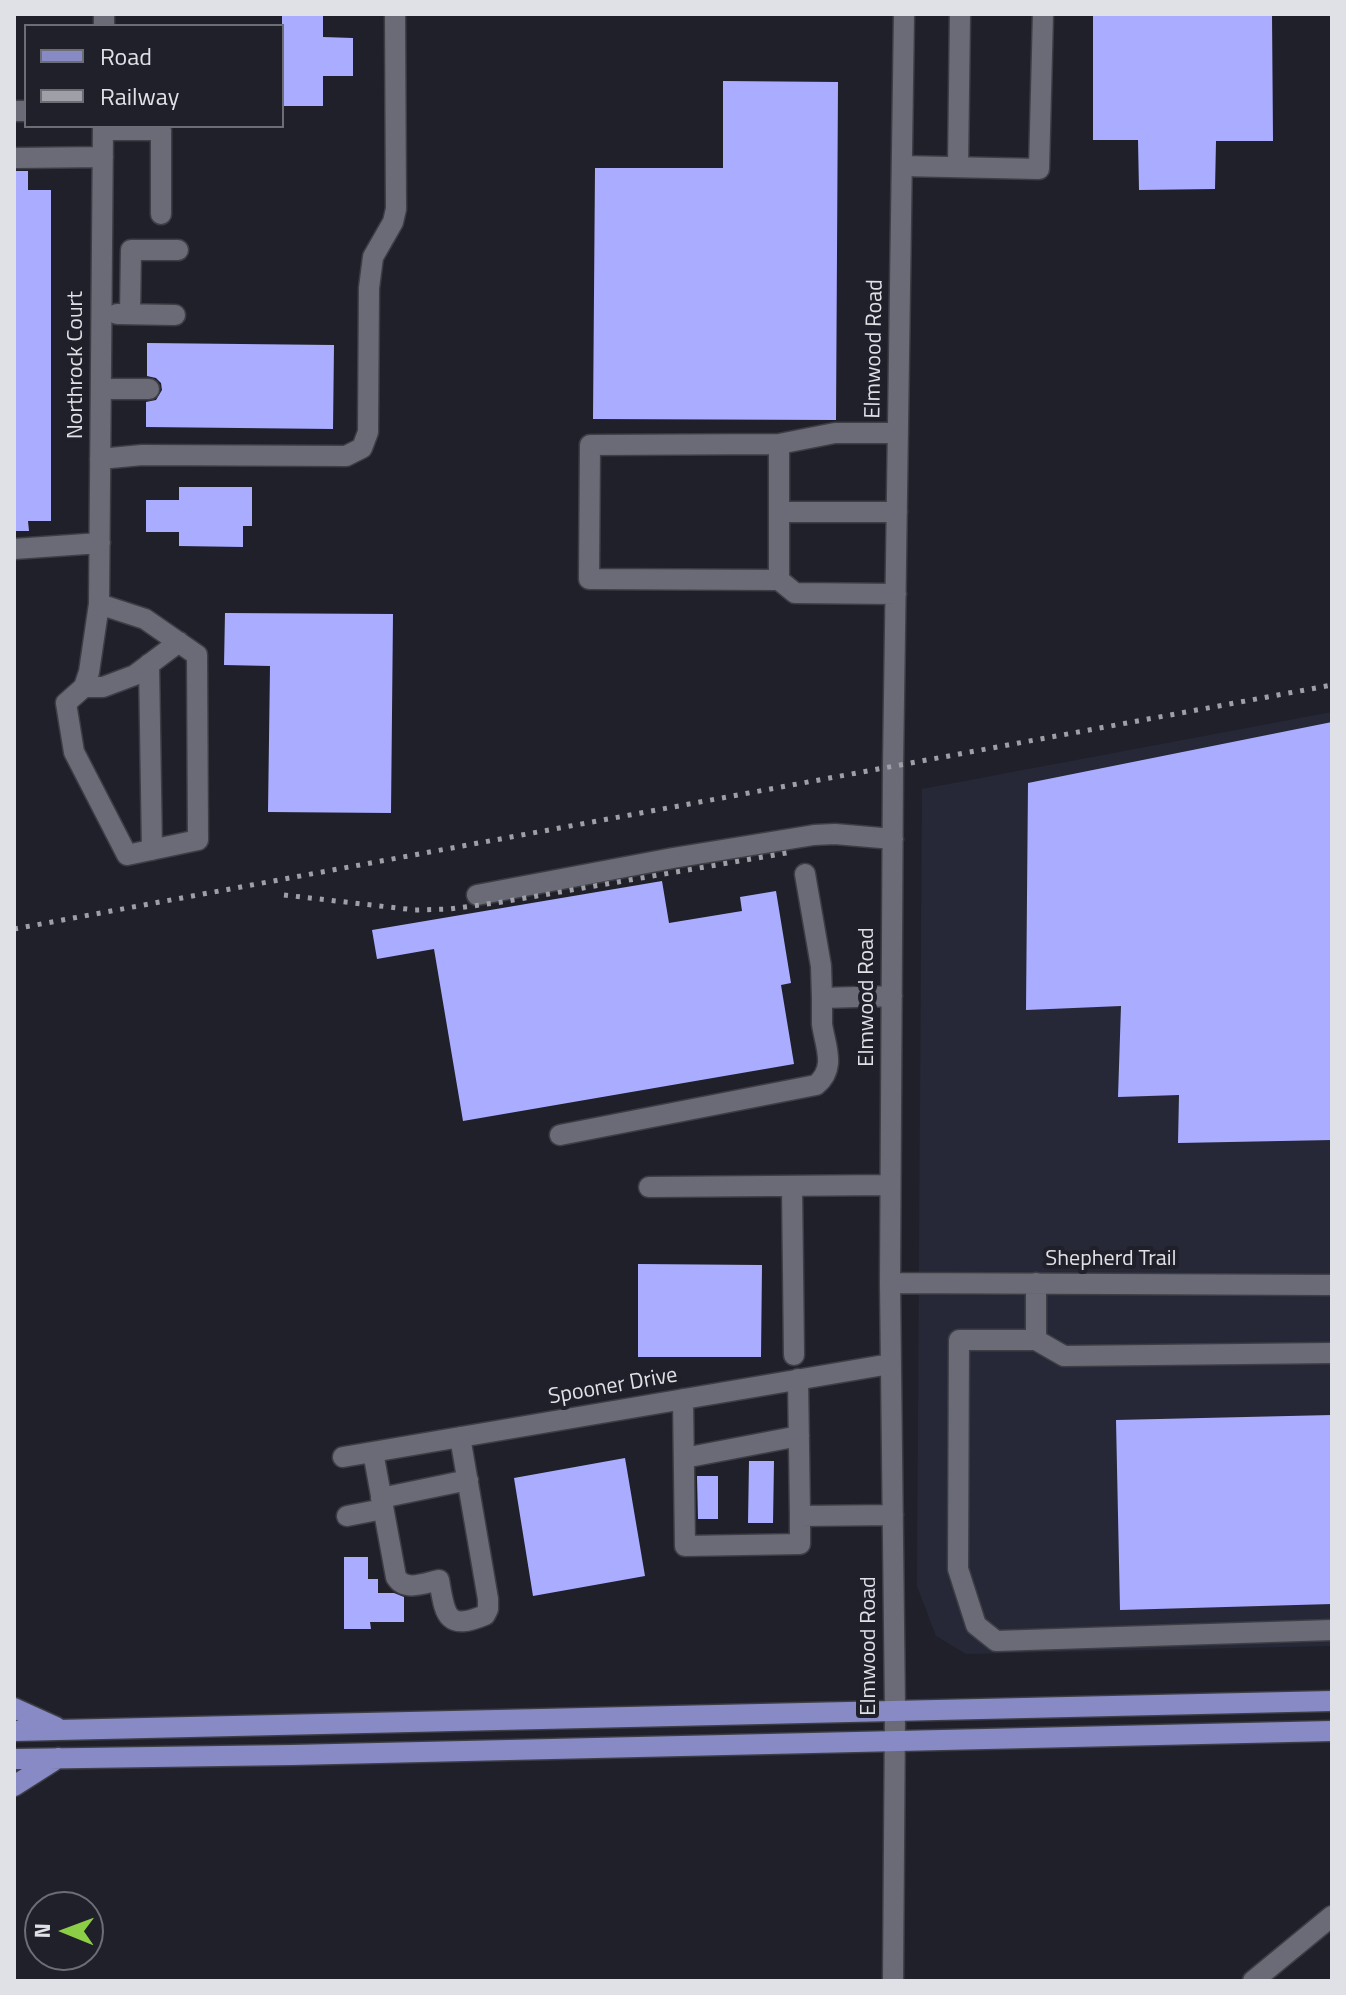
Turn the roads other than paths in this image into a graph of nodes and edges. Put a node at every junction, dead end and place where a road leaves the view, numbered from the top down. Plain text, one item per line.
1 (395, 14) edge
2 (904, 14) edge
3 (960, 14) edge
4 (1043, 14) edge
5 (103, 128) edge
6 (103, 157) junction
7 (14, 158) edge
8 (902, 166) junction
9 (958, 167) junction
10 (161, 214) dead end
11 (178, 250) dead end
12 (101, 314) junction
13 (130, 314) junction
14 (175, 315) dead end
15 (101, 389) junction
16 (149, 389) dead end
17 (898, 433) junction
18 (779, 444) junction
19 (100, 459) junction
20 (779, 512) junction
21 (897, 512) junction
22 (100, 543) junction
23 (14, 549) edge
24 (779, 580) junction
25 (896, 594) junction
26 (99, 604) junction
27 (179, 642) junction
28 (149, 664) junction
29 (84, 687) junction
30 (893, 839) junction
31 (152, 850) junction
32 (805, 874) dead end
33 (477, 895) dead end
34 (892, 996) junction
35 (822, 998) junction
36 (560, 1135) dead end
37 (890, 1185) junction
38 (792, 1186) junction
39 (649, 1187) dead end
40 (890, 1283) junction
41 (1036, 1283) junction
42 (1332, 1285) edge
43 (1036, 1340) junction
44 (1332, 1353) edge
45 (794, 1355) dead end
46 (890, 1364) junction
47 (798, 1379) junction
48 (683, 1399) junction
49 (799, 1436) junction
50 (460, 1437) junction
51 (373, 1452) junction
52 (343, 1457) dead end
53 (684, 1458) junction
54 (468, 1480) junction
55 (382, 1504) junction
56 (893, 1515) junction
57 (347, 1516) dead end
58 (800, 1516) junction
59 (1332, 1630) edge
60 (1332, 1701) edge
61 (14, 1708) edge
62 (895, 1710) junction
63 (63, 1729) junction
64 (14, 1731) edge
65 (1332, 1731) edge
66 (894, 1741) junction
67 (58, 1758) junction
68 (14, 1759) edge
69 (14, 1786) edge
70 (1332, 1916) edge
71 (893, 1981) edge
72 (1253, 1981) edge

1 - 19 street
2 - 8 street, Elmwood Road
3 - 9 street
4 - 9 street
5 - 6 street, Northrock Court
5 - 10 street
6 - 7 street
6 - 12 street, Northrock Court
8 - 9 street
8 - 17 street, Elmwood Road
11 - 13 street
12 - 13 street
12 - 15 street, Northrock Court
13 - 14 street
15 - 16 street
15 - 19 street, Northrock Court
17 - 18 street
17 - 21 street, Elmwood Road
18 - 20 street
18 - 24 street
19 - 22 street, Northrock Court
20 - 21 street
20 - 24 street
21 - 25 street, Elmwood Road
22 - 23 street
22 - 26 street, Northrock Court
24 - 25 street
25 - 30 street, Elmwood Road
26 - 27 street
26 - 29 street, Northrock Court
27 - 28 street
27 - 31 street
28 - 29 street
28 - 31 street
29 - 31 street, Northrock Court
30 - 33 street
30 - 34 street, Elmwood Road
32 - 35 street
34 - 35 street
34 - 37 street, Elmwood Road
35 - 36 street
37 - 38 street
37 - 40 street, Elmwood Road
38 - 39 street
38 - 45 street
40 - 41 street, Shepherd Trail
40 - 46 street, Elmwood Road
41 - 42 street, Shepherd Trail
41 - 43 street
43 - 44 street
43 - 59 street
46 - 47 street, Spooner Drive
46 - 56 street, Elmwood Road
47 - 48 street, Spooner Drive
47 - 49 street
48 - 50 street, Spooner Drive
48 - 53 street
49 - 53 street
49 - 58 street
50 - 51 street, Spooner Drive
50 - 54 street
51 - 52 street, Spooner Drive
51 - 55 street
53 - 58 street
54 - 55 street
54 - 55 street
55 - 57 street
56 - 58 street
56 - 62 street, Elmwood Road
60 - 62 main road
61 - 63 main road
62 - 63 main road
62 - 66 street, Elmwood Road
63 - 64 main road
65 - 66 main road
66 - 67 main road
66 - 71 street, Elmwood Road
67 - 68 main road
67 - 69 main road
70 - 72 street

